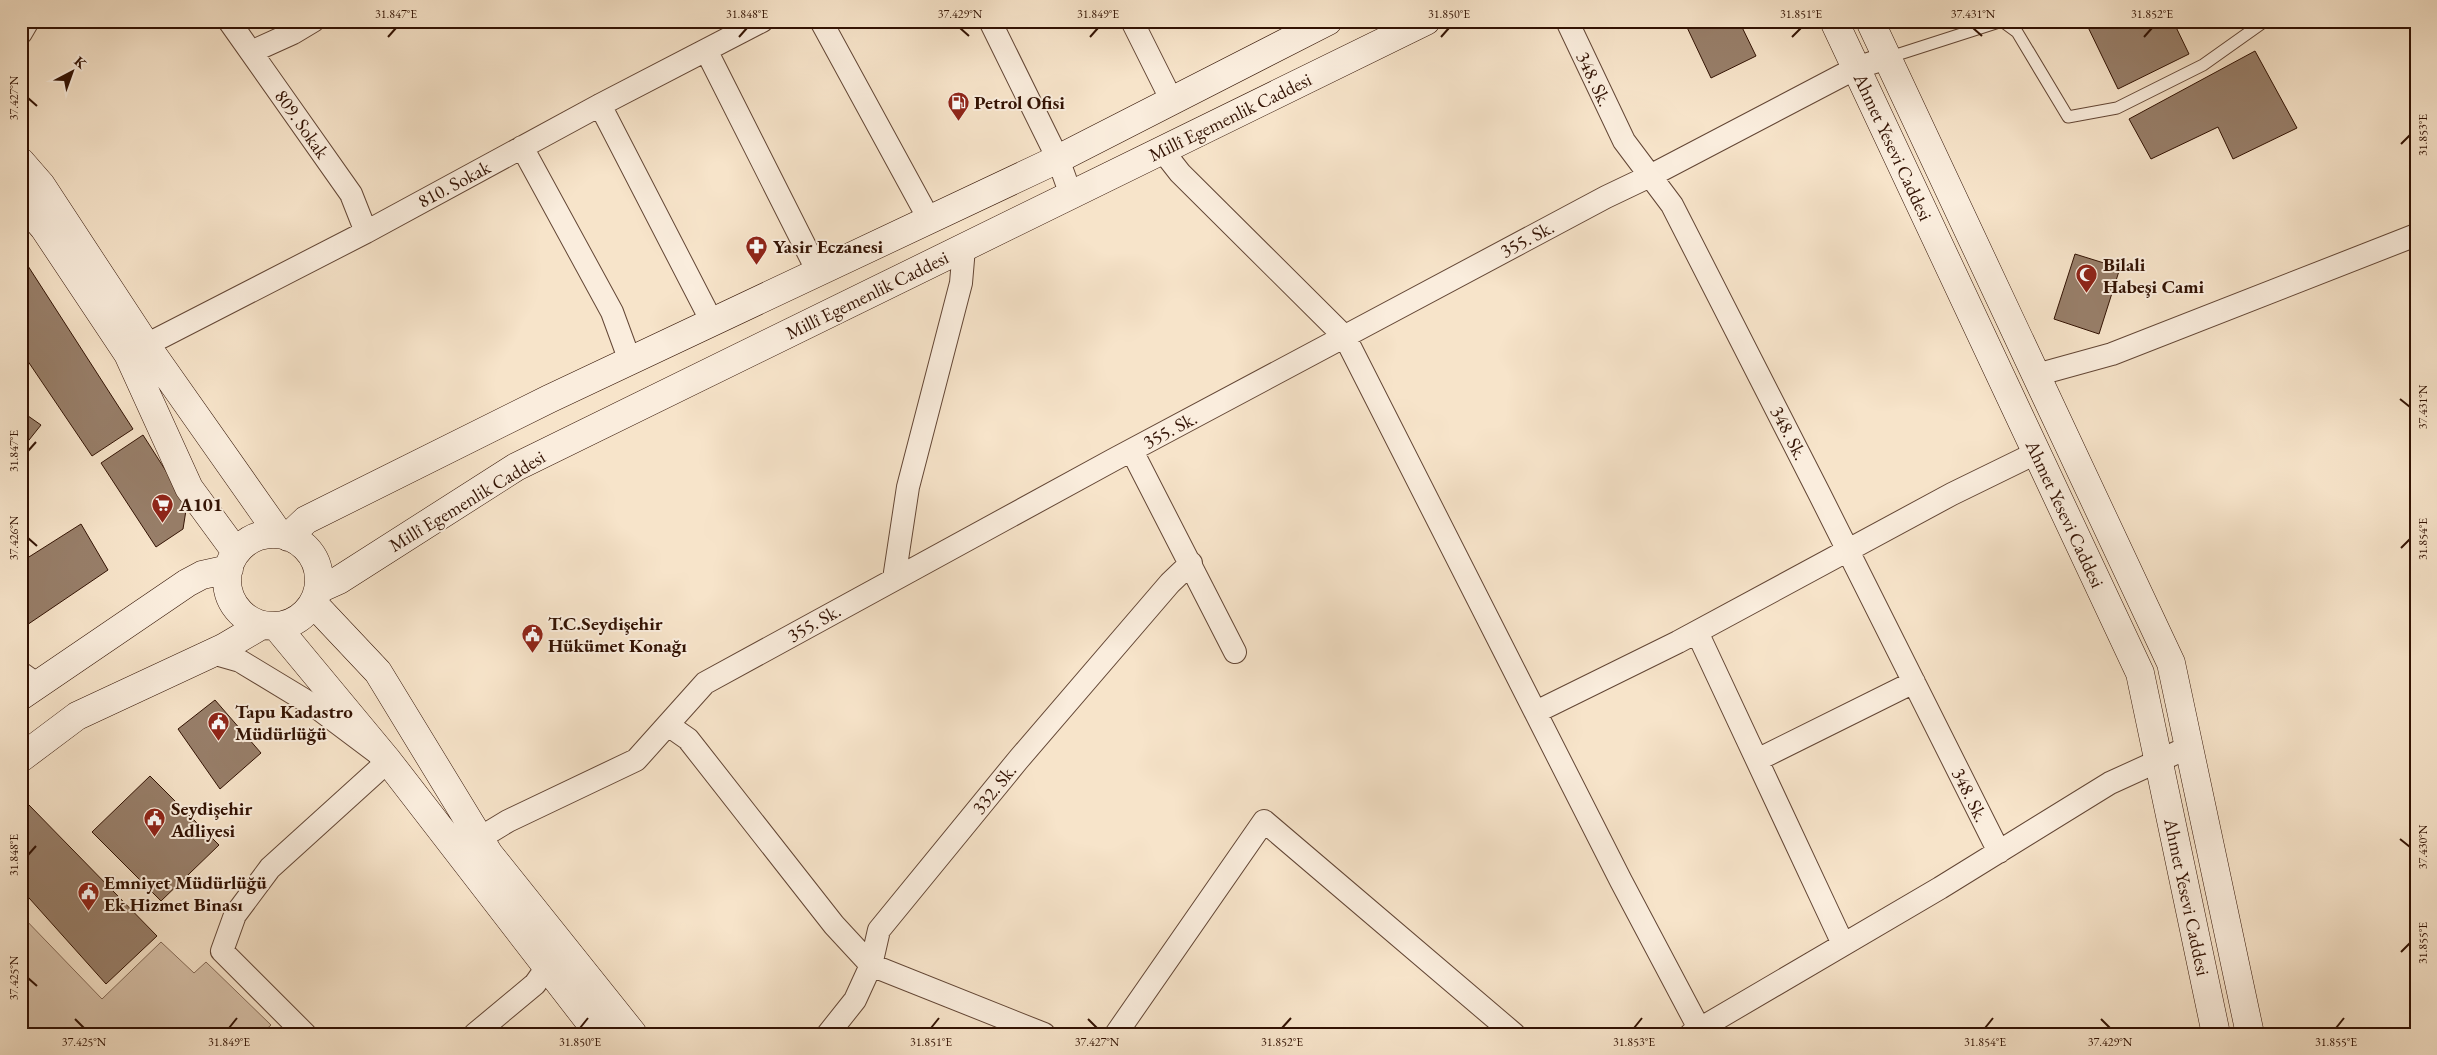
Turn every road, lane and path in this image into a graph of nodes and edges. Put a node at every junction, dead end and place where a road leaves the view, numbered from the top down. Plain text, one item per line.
1 (28, 21) edge
2 (229, 21) edge
3 (313, 21) edge
4 (762, 21) edge
5 (821, 21) edge
6 (990, 21) edge
7 (1132, 21) edge
8 (1328, 21) edge
9 (1426, 21) edge
10 (1567, 21) edge
11 (1834, 21) edge
12 (1870, 21) edge
13 (2265, 21) edge
14 (21, 33) edge
15 (706, 50) junction
16 (251, 52) junction
17 (1887, 58) junction
18 (1856, 68) junction
19 (1172, 101) junction
20 (600, 105) junction
21 (522, 148) junction
22 (1162, 150) junction
23 (1058, 159) junction
24 (21, 162) edge
25 (1650, 176) junction
26 (1072, 195) junction
27 (21, 201) edge
28 (929, 219) junction
29 (366, 232) junction
30 (2416, 235) edge
31 (964, 248) junction
32 (818, 272) junction
33 (712, 322) junction
34 (1345, 337) junction
35 (146, 345) junction
36 (630, 361) junction
37 (2036, 375) junction
38 (1132, 450) junction
39 (2036, 453) junction
40 (283, 535) junction
41 (1848, 550) junction
42 (232, 560) junction
43 (1191, 564) junction
44 (894, 579) junction
45 (316, 596) junction
46 (269, 626) junction
47 (1697, 632) junction
48 (1235, 652) dead end
49 (212, 653) junction
50 (1914, 682) junction
51 (27, 685) edge
52 (1536, 712) junction
53 (668, 725) junction
54 (2189, 748) junction
55 (21, 758) edge
56 (1757, 760) junction
57 (2158, 760) junction
58 (388, 761) junction
59 (480, 838) junction
60 (1999, 852) junction
61 (1843, 944) junction
62 (871, 964) junction
63 (547, 967) junction
64 (1698, 1032) edge
65 (305, 1034) edge
66 (475, 1034) edge
67 (599, 1034) edge
68 (633, 1034) edge
69 (828, 1034) edge
70 (1044, 1034) edge
71 (1116, 1034) edge
72 (1514, 1034) edge
73 (2216, 1034) edge
74 (2250, 1034) edge

1 - 14 street
2 - 16 street, 809. Sokak
3 - 16 street
4 - 15 street, 810. Sokak
5 - 28 street
6 - 23 street
7 - 19 street
8 - 19 street, Millî Egemenlik Caddesi
9 - 22 street, Millî Egemenlik Caddesi
10 - 25 street, 348. Sk.
11 - 18 street, Ahmet Yesevi Caddesi
12 - 17 street, Ahmet Yesevi Caddesi
13 - 17 lane
15 - 20 street, 810. Sokak
15 - 32 street
16 - 29 street, 809. Sokak
17 - 18 street, 355. Sk.
17 - 37 street, Ahmet Yesevi Caddesi
18 - 25 street, 355. Sk.
18 - 39 street, Ahmet Yesevi Caddesi
19 - 23 street, Millî Egemenlik Caddesi
20 - 21 street, 810. Sokak
20 - 33 street
21 - 29 street, 810. Sokak
21 - 36 street
22 - 26 street, Millî Egemenlik Caddesi
22 - 34 street
23 - 26 street
23 - 28 street, Millî Egemenlik Caddesi
24 - 35 street
25 - 34 street, 355. Sk.
25 - 41 street, 348. Sk.
26 - 31 street, Millî Egemenlik Caddesi
27 - 42 street
28 - 32 street, Millî Egemenlik Caddesi
29 - 35 street, 810. Sokak
30 - 37 street
31 - 44 street
31 - 45 street, Millî Egemenlik Caddesi
32 - 33 street, Millî Egemenlik Caddesi
33 - 36 street, Millî Egemenlik Caddesi
34 - 38 street, 355. Sk.
34 - 52 street
35 - 40 street
36 - 40 street, Millî Egemenlik Caddesi
37 - 54 street, Ahmet Yesevi Caddesi
38 - 43 street
38 - 44 street, 355. Sk.
39 - 41 street
39 - 57 street, Ahmet Yesevi Caddesi
40 - 42 street
40 - 45 street
41 - 47 street
41 - 50 street, 348. Sk.
42 - 46 street
42 - 51 street
43 - 48 street
43 - 62 street, 332. Sk.
44 - 53 street, 355. Sk.
45 - 46 street
45 - 59 street
46 - 49 street
46 - 58 street
47 - 52 street
47 - 56 street
49 - 55 street
49 - 58 street
50 - 56 street
50 - 60 street, 348. Sk.
52 - 64 street
53 - 59 street, 355. Sk.
53 - 62 street
54 - 57 street
54 - 74 street, Ahmet Yesevi Caddesi
56 - 61 street
57 - 60 street
57 - 73 street, Ahmet Yesevi Caddesi
58 - 63 street
58 - 65 street
59 - 68 street
60 - 61 street
61 - 64 street
62 - 69 street, 332. Sk.
62 - 70 street
63 - 66 street
63 - 67 street
71 - 72 street

